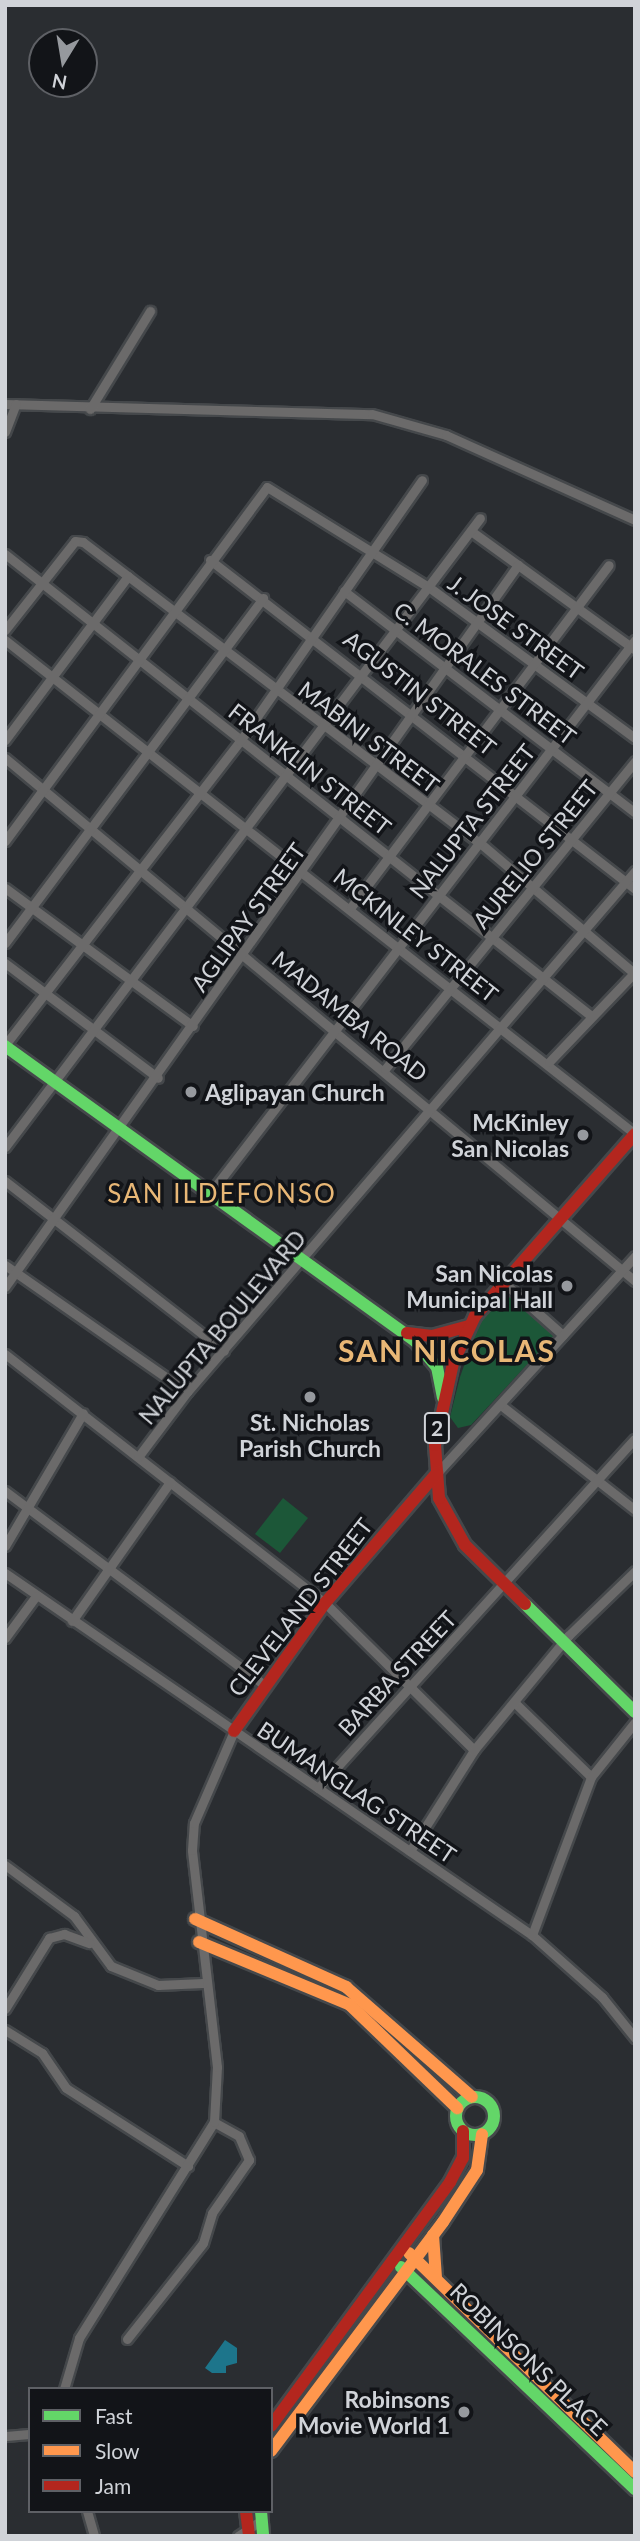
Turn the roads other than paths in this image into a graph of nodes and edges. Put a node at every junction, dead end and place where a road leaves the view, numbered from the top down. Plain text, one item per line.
1 (150, 311) dead end
2 (5, 404) edge
3 (16, 404) junction
4 (90, 409) junction
5 (5, 432) edge
6 (422, 480) dead end
7 (480, 518) dead end
8 (635, 520) edge
9 (471, 531) junction
10 (373, 550) junction
11 (5, 554) edge
12 (210, 560) junction
13 (518, 565) junction
14 (609, 565) dead end
15 (128, 576) junction
16 (41, 586) junction
17 (430, 588) junction
18 (344, 591) junction
19 (263, 598) junction
20 (576, 607) junction
21 (176, 612) junction
22 (474, 622) junction
23 (93, 626) junction
24 (5, 630) edge
25 (399, 630) junction
26 (314, 635) junction
27 (5, 640) edge
28 (633, 645) edge
29 (227, 650) junction
30 (141, 661) junction
31 (444, 665) junction
32 (532, 665) junction
33 (54, 674) junction
34 (365, 674) junction
35 (274, 689) junction
36 (190, 699) junction
37 (587, 703) junction
38 (502, 708) junction
39 (102, 712) junction
40 (413, 715) junction
41 (324, 727) junction
42 (635, 738) edge
43 (5, 740) edge
44 (240, 741) junction
45 (553, 749) junction
46 (152, 752) junction
47 (466, 754) junction
48 (5, 758) edge
49 (635, 761) edge
50 (378, 767) junction
51 (289, 777) junction
52 (45, 790) junction
53 (202, 792) junction
54 (610, 792) junction
55 (517, 793) junction
56 (429, 807) junction
57 (635, 813) edge
58 (342, 818) junction
59 (94, 828) junction
60 (251, 828) junction
61 (573, 838) junction
62 (5, 841) edge
63 (480, 843) junction
64 (391, 857) junction
65 (141, 867) junction
66 (304, 871) junction
67 (635, 871) edge
68 (626, 881) junction
69 (5, 888) edge
70 (534, 888) junction
71 (635, 889) edge
72 (439, 894) junction
73 (351, 907) junction
74 (33, 908) junction
75 (191, 908) junction
76 (584, 931) junction
77 (494, 937) junction
78 (5, 943) edge
79 (81, 945) junction
80 (401, 945) junction
81 (246, 955) junction
82 (5, 963) edge
83 (634, 973) edge
84 (542, 977) junction
85 (134, 981) junction
86 (453, 987) junction
87 (46, 993) junction
88 (590, 1015) junction
89 (498, 1025) junction
90 (193, 1026) junction
91 (336, 1028) junction
92 (95, 1031) junction
93 (5, 1045) edge
94 (549, 1062) junction
95 (385, 1069) junction
96 (158, 1078) junction
97 (57, 1083) junction
98 (433, 1109) junction
99 (123, 1128) junction
100 (635, 1134) edge
101 (5, 1147) edge
102 (5, 1181) edge
103 (211, 1192) junction
104 (560, 1215) junction
105 (53, 1216) junction
106 (635, 1256) edge
107 (304, 1260) junction
108 (5, 1265) edge
109 (622, 1270) junction
110 (15, 1273) junction
111 (635, 1281) edge
112 (503, 1282) junction
113 (5, 1287) edge
114 (469, 1326) junction
115 (403, 1332) junction
116 (563, 1335) junction
117 (224, 1351) junction
118 (5, 1354) edge
119 (187, 1392) junction
120 (443, 1397) junction
121 (502, 1406) junction
122 (82, 1413) junction
123 (635, 1439) edge
124 (138, 1458) junction
125 (437, 1473) junction
126 (598, 1481) junction
127 (170, 1482) junction
128 (5, 1491) edge
129 (28, 1505) junction
130 (635, 1510) edge
131 (5, 1546) edge
132 (111, 1565) junction
133 (635, 1571) edge
134 (5, 1573) edge
135 (505, 1584) junction
136 (36, 1595) junction
137 (325, 1603) junction
138 (72, 1621) junction
139 (5, 1637) edge
140 (562, 1644) junction
141 (263, 1684) junction
142 (410, 1686) junction
143 (514, 1702) junction
144 (635, 1712) edge
145 (635, 1722) edge
146 (234, 1731) junction
147 (474, 1749) junction
148 (591, 1777) junction
149 (318, 1788) junction
150 (410, 1852) junction
151 (5, 1865) edge
152 (195, 1919) junction
153 (532, 1935) junction
154 (199, 1942) junction
155 (89, 1943) junction
156 (203, 1983) junction
157 (5, 2009) edge
158 (5, 2030) edge
159 (635, 2038) edge
160 (472, 2097) junction
161 (457, 2108) junction
162 (214, 2122) junction
163 (463, 2130) junction
164 (482, 2134) junction
165 (188, 2166) junction
166 (433, 2235) junction
167 (401, 2247) junction
168 (414, 2257) junction
169 (392, 2260) junction
170 (406, 2270) junction
171 (436, 2278) junction
172 (422, 2286) junction
173 (391, 2291) junction
174 (127, 2339) dead end
175 (328, 2351) junction
176 (340, 2360) junction
177 (65, 2387) edge
178 (273, 2423) edge
179 (28, 2434) edge
180 (5, 2436) edge
181 (273, 2448) edge
182 (635, 2472) edge
183 (635, 2489) edge
184 (88, 2513) edge
185 (262, 2515) edge
186 (247, 2524) edge
187 (94, 2536) edge
188 (238, 2536) edge
189 (263, 2536) edge

1 - 4 street
2 - 3 street
3 - 4 street
3 - 5 street
4 - 8 street
6 - 10 street
7 - 9 street
9 - 13 street
9 - 17 street
10 - 12 street, J. JOSE STREET
10 - 17 street, J. JOSE STREET
10 - 18 street
11 - 16 street, FRANKLIN STREET
12 - 19 street, AGUSTIN STREET
12 - 21 street
13 - 20 street
13 - 22 street, AGLIPAY STREET
14 - 20 street
15 - 16 street, MABINI STREET
15 - 21 street, MABINI STREET
15 - 23 street
16 - 23 street, FRANKLIN STREET
16 - 24 street
17 - 22 street, J. JOSE STREET
17 - 25 street
18 - 25 street, C. MORALES STREET
18 - 26 street
19 - 26 street, AGUSTIN STREET
19 - 29 street
20 - 28 street
20 - 32 street
21 - 29 street, MABINI STREET
21 - 30 street
22 - 31 street, AGLIPAY STREET
22 - 32 street, J. JOSE STREET
23 - 30 street, FRANKLIN STREET
23 - 33 street
25 - 31 street, C. MORALES STREET
25 - 34 street
26 - 34 street, AGUSTIN STREET
26 - 35 street
27 - 33 street, MCKINLEY STREET
28 - 37 street, NALUPTA STREET
29 - 35 street, MABINI STREET
29 - 36 street
30 - 36 street, FRANKLIN STREET
30 - 39 street
31 - 38 street, C. MORALES STREET
31 - 40 street, AGLIPAY STREET
32 - 37 street, J. JOSE STREET
32 - 38 street
33 - 39 street, MCKINLEY STREET
33 - 43 street
34 - 40 street, AGUSTIN STREET
34 - 41 street
35 - 41 street, MABINI STREET
35 - 44 street
36 - 44 street, FRANKLIN STREET
36 - 46 street
37 - 42 street, J. JOSE STREET
37 - 45 street, NALUPTA STREET
38 - 45 street, C. MORALES STREET
38 - 47 street
39 - 46 street, MCKINLEY STREET
39 - 52 street
40 - 47 street, AGUSTIN STREET
40 - 50 street, AGLIPAY STREET
41 - 50 street, MABINI STREET
41 - 51 street
44 - 51 street, FRANKLIN STREET
44 - 53 street
45 - 54 street, C. MORALES STREET
45 - 55 street, NALUPTA STREET
46 - 53 street, MCKINLEY STREET
46 - 59 street
47 - 55 street, AGUSTIN STREET
47 - 56 street
48 - 52 street, MADAMBA ROAD
49 - 54 street, AURELIO STREET
50 - 56 street, MABINI STREET
50 - 58 street, AGLIPAY STREET
51 - 58 street, FRANKLIN STREET
51 - 60 street
52 - 59 street, MADAMBA ROAD
52 - 62 street
53 - 60 street, MCKINLEY STREET
53 - 65 street
54 - 57 street, C. MORALES STREET
54 - 61 street, AURELIO STREET
55 - 61 street, AGUSTIN STREET
55 - 63 street, NALUPTA STREET
56 - 63 street, MABINI STREET
56 - 64 street
58 - 64 street, FRANKLIN STREET
58 - 66 street, AGLIPAY STREET
59 - 65 street, MADAMBA ROAD
59 - 74 street
60 - 66 street, MCKINLEY STREET
60 - 75 street
61 - 68 street, AGUSTIN STREET
61 - 70 street, AURELIO STREET
63 - 70 street, MABINI STREET
63 - 72 street, NALUPTA STREET
64 - 72 street, FRANKLIN STREET
64 - 73 street
65 - 75 street, MADAMBA ROAD
65 - 79 street
66 - 73 street, MCKINLEY STREET
66 - 81 street, AGLIPAY STREET
67 - 68 street, NALUPTA BOULEVARD
68 - 71 street, AGUSTIN STREET
68 - 76 street, NALUPTA BOULEVARD
69 - 74 street
70 - 76 street, MABINI STREET
70 - 77 street, AURELIO STREET
72 - 77 street, FRANKLIN STREET
72 - 80 street, NALUPTA STREET
73 - 80 street, MCKINLEY STREET
74 - 78 street
74 - 79 street
75 - 81 street, MADAMBA ROAD
75 - 85 street
76 - 83 street, MABINI STREET
76 - 84 street, NALUPTA BOULEVARD
77 - 84 street, FRANKLIN STREET
77 - 86 street, AURELIO STREET
79 - 85 street
79 - 87 street
80 - 86 street, MCKINLEY STREET
80 - 91 street, NALUPTA STREET
81 - 90 street, AGLIPAY STREET
81 - 91 street, MADAMBA ROAD
82 - 87 street
83 - 88 street
84 - 88 street, FRANKLIN STREET
84 - 89 street, NALUPTA BOULEVARD
85 - 90 street
85 - 92 street
86 - 89 street, MCKINLEY STREET
86 - 95 street, AURELIO STREET
87 - 92 street
87 - 93 street
88 - 94 street
89 - 94 street, MCKINLEY STREET
89 - 98 street, NALUPTA BOULEVARD
90 - 96 street, AGLIPAY STREET
91 - 95 street, MADAMBA ROAD
91 - 103 street, NALUPTA STREET
92 - 96 street
92 - 97 street
93 - 97 main road
94 - 100 street, MCKINLEY STREET
95 - 98 street, MADAMBA ROAD
96 - 99 street, AGLIPAY STREET
97 - 99 main road
97 - 101 street
98 - 104 street, MADAMBA ROAD
98 - 107 street, NALUPTA BOULEVARD
99 - 103 main road
99 - 105 street, AGLIPAY STREET
100 - 104 main road, 2
102 - 105 street
103 - 107 main road
104 - 109 street, MADAMBA ROAD
104 - 112 main road, 2
105 - 110 street, AGLIPAY STREET
105 - 117 street
106 - 109 street
107 - 115 main road
107 - 117 street, NALUPTA BOULEVARD
108 - 110 street
109 - 111 street, MADAMBA ROAD
109 - 116 street
110 - 113 street, AGLIPAY STREET
110 - 119 street
112 - 114 main road, 2
112 - 116 street
114 - 115 main road
114 - 120 main road, 2
115 - 120 main road
116 - 121 street
117 - 119 street, NALUPTA BOULEVARD
118 - 122 street
119 - 124 street, NALUPTA BOULEVARD
120 - 125 main road, 2
121 - 125 street
121 - 126 street
122 - 124 street
122 - 129 street
123 - 126 street, BARBA STREET
124 - 127 street
125 - 135 main road, 2
125 - 137 main road, CLEVELAND STREET
126 - 130 street
126 - 135 street, BARBA STREET
127 - 132 street
127 - 137 street
128 - 129 street
129 - 131 street
129 - 132 street
132 - 138 street
132 - 141 street
133 - 140 street
134 - 136 street, BUMANGLAG STREET
135 - 140 main road, 2
135 - 142 street, BARBA STREET
136 - 138 street, BUMANGLAG STREET
136 - 139 street
137 - 141 main road, CLEVELAND STREET
137 - 142 street
138 - 146 street, BUMANGLAG STREET
140 - 143 street
140 - 144 main road, 2
141 - 146 main road, CLEVELAND STREET
142 - 147 street
142 - 149 street, BARBA STREET
143 - 147 street
143 - 148 street
145 - 148 street
146 - 149 street, BUMANGLAG STREET
146 - 152 street, CLEVELAND STREET
147 - 150 street
148 - 153 street
149 - 150 street, BUMANGLAG STREET
150 - 153 street, BUMANGLAG STREET
151 - 155 street
152 - 154 street, CLEVELAND STREET
152 - 160 main road
153 - 159 street, BUMANGLAG STREET
154 - 156 street, CLEVELAND STREET
154 - 161 main road
155 - 156 street
155 - 157 street
156 - 162 street, CLEVELAND STREET
158 - 165 street
160 - 161 main road
160 - 164 main road
161 - 163 main road
162 - 165 street
162 - 174 street
163 - 164 main road
163 - 167 main road
164 - 166 main road
165 - 177 street
166 - 168 main road
166 - 171 main road
167 - 168 main road, ROBINSONS PLACE
167 - 169 main road
168 - 170 main road
168 - 171 main road, ROBINSONS PLACE
169 - 170 main road, ROBINSONS PLACE
169 - 175 main road
170 - 172 main road, ROBINSONS PLACE
170 - 173 main road
171 - 182 main road, ROBINSONS PLACE
172 - 173 main road
172 - 183 main road, ROBINSONS PLACE
173 - 176 main road
175 - 176 main road
175 - 178 main road
176 - 181 main road
179 - 180 street
184 - 187 street
185 - 186 street
185 - 189 main road
186 - 188 street

